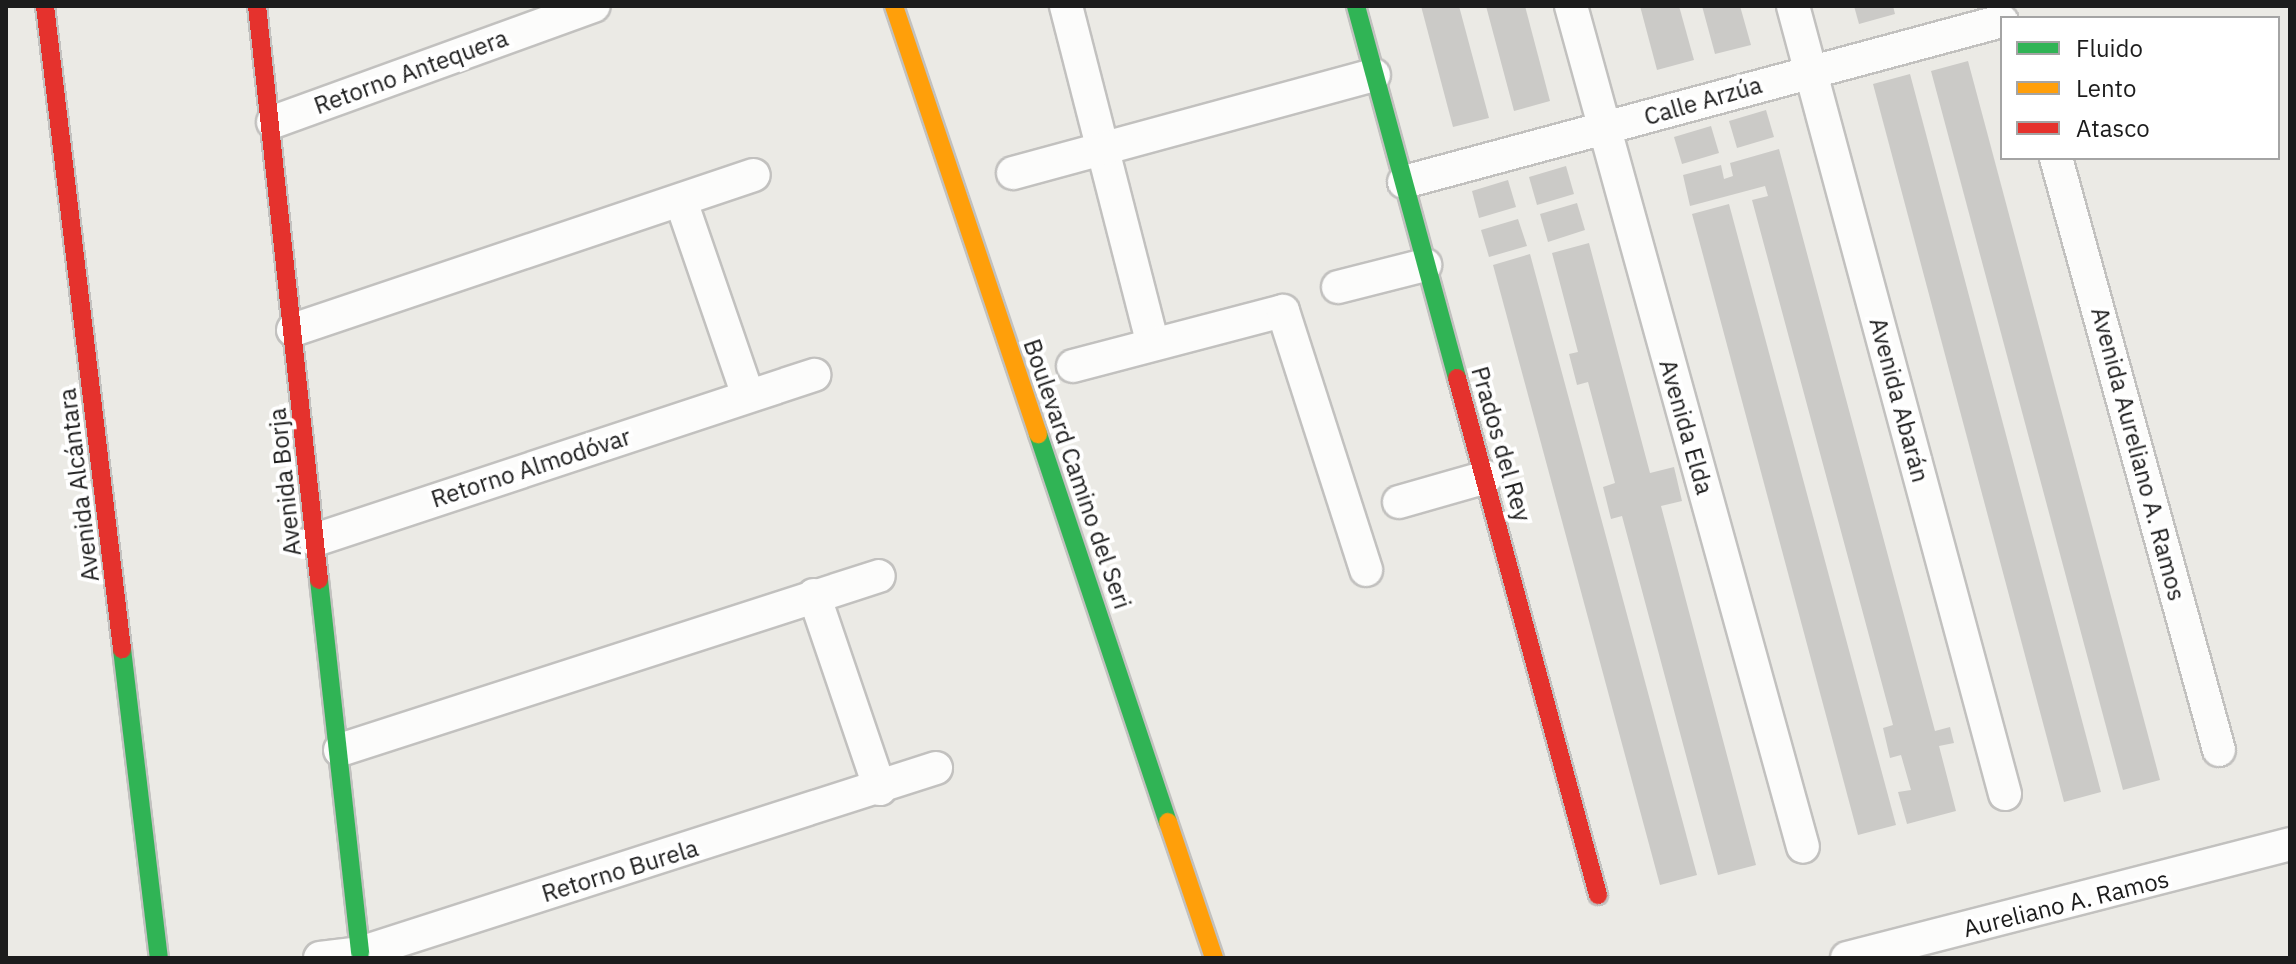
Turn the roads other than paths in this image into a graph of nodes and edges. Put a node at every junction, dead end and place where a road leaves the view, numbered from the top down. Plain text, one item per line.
1 (45, 6) edge
2 (257, 6) edge
3 (594, 6) edge
4 (894, 6) edge
5 (1066, 6) edge
6 (1356, 6) edge
7 (1571, 6) edge
8 (1793, 6) edge
9 (2000, 20) edge
10 (1810, 71) junction
11 (1374, 75) junction
12 (273, 122) junction
13 (1602, 129) junction
14 (1103, 147) junction
15 (2057, 160) edge
16 (1013, 173) dead end
17 (754, 175) dead end
18 (1404, 182) junction
19 (681, 201) junction
20 (1425, 265) junction
21 (1338, 287) dead end
22 (293, 330) junction
23 (1153, 344) junction
24 (1073, 366) dead end
25 (814, 375) dead end
26 (748, 396) junction
27 (1486, 477) junction
28 (1399, 502) dead end
29 (315, 540) junction
30 (1366, 570) dead end
31 (879, 576) dead end
32 (814, 595) junction
33 (340, 750) junction
34 (2219, 750) dead end
35 (936, 768) dead end
36 (880, 789) junction
37 (2005, 794) dead end
38 (2287, 845) edge
39 (1803, 847) dead end
40 (1598, 895) dead end
41 (360, 953) junction
42 (159, 958) edge
43 (320, 958) edge
44 (1214, 958) edge
45 (1847, 958) edge

1 - 42 street, Avenida Alcántara
2 - 12 street, Avenida Borja
3 - 12 street, Retorno Antequera
4 - 44 street, Boulevard Camino del Seri
5 - 14 street
6 - 11 street, Prados del Rey
7 - 13 street, Avenida Elda
8 - 10 street, Avenida Abarán
9 - 10 street, Calle Arzúa
10 - 13 street, Calle Arzúa
10 - 37 street, Avenida Abarán
11 - 14 street
11 - 18 street, Prados del Rey
12 - 22 street, Avenida Borja
13 - 18 street, Calle Arzúa
13 - 39 street, Avenida Elda
14 - 16 street
14 - 23 street
15 - 34 street, Avenida Aureliano A. Ramos
17 - 19 street
18 - 20 street, Prados del Rey
19 - 22 street
19 - 26 street
20 - 21 street
20 - 27 street, Prados del Rey
22 - 29 street, Avenida Borja
23 - 24 street
23 - 30 street
25 - 26 street, Retorno Almodóvar
26 - 29 street, Retorno Almodóvar
27 - 28 street
27 - 40 street, Prados del Rey
29 - 33 street, Avenida Borja
31 - 32 street
32 - 33 street
32 - 36 street
33 - 41 street, Avenida Borja
35 - 36 street, Retorno Burela
36 - 41 street, Retorno Burela
38 - 45 street, Aureliano A. Ramos
41 - 43 street, Retorno Burela

